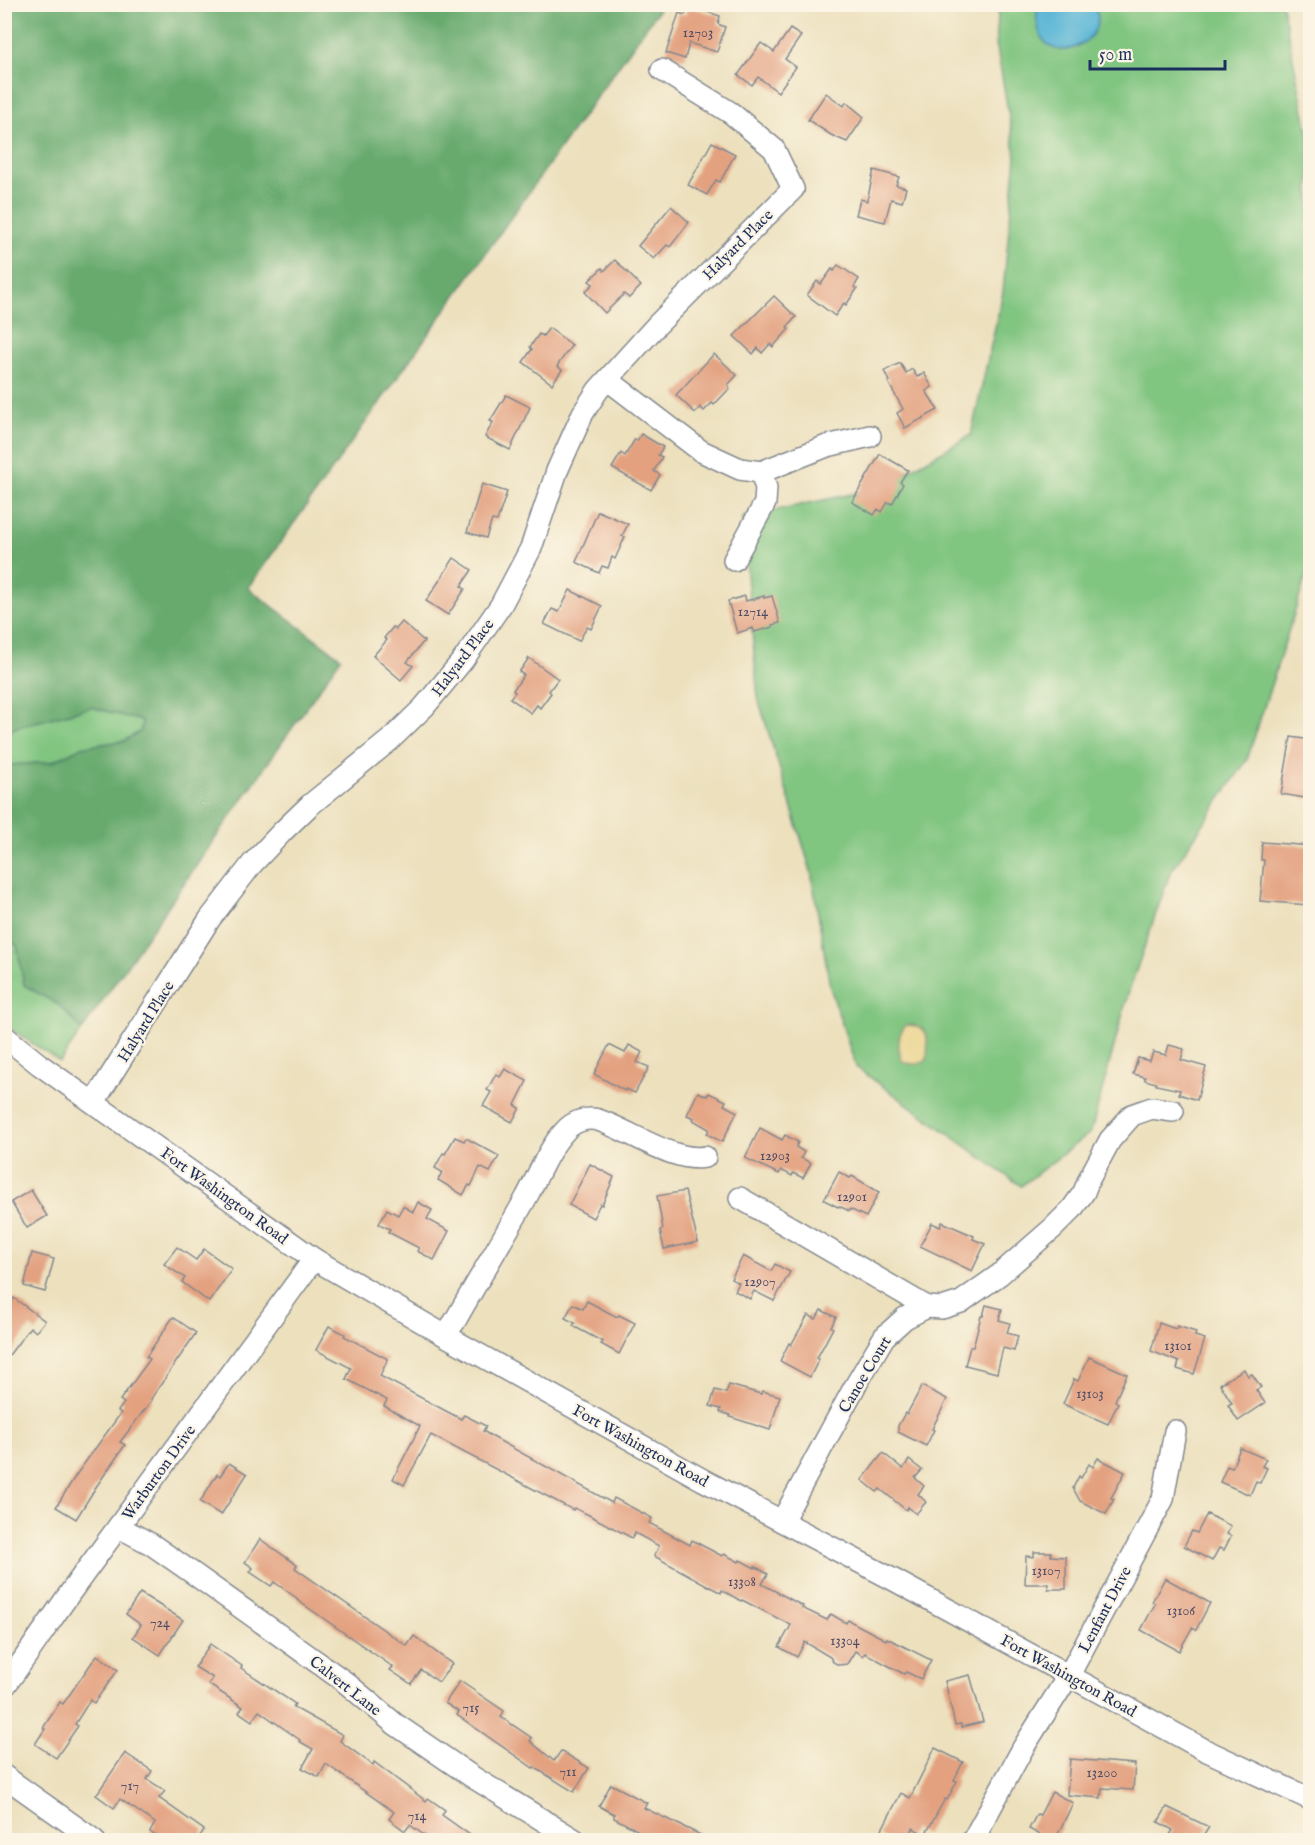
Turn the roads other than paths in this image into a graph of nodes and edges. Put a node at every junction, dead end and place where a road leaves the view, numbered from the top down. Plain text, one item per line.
1 (662, 70) dead end
2 (608, 380) junction
3 (870, 436) dead end
4 (761, 472) junction
5 (734, 560) dead end
6 (4, 1036) edge
7 (94, 1102) junction
8 (1173, 1111) dead end
9 (705, 1157) dead end
10 (740, 1198) dead end
11 (315, 1259) junction
12 (927, 1307) junction
13 (445, 1335) junction
14 (1175, 1431) dead end
15 (783, 1521) junction
16 (119, 1527) junction
17 (1069, 1675) junction
18 (4, 1687) edge
19 (4, 1776) edge
20 (1311, 1799) edge
21 (94, 1840) edge
22 (575, 1840) edge
23 (973, 1840) edge

1 - 2 street, Halyard Place
2 - 4 street
2 - 7 street, Halyard Place
3 - 4 street
4 - 5 street
6 - 7 street, Fort Washington Road
7 - 11 street, Fort Washington Road
8 - 12 street
9 - 13 street
10 - 12 street
11 - 13 street, Fort Washington Road
11 - 16 street, Warburton Drive
12 - 15 street, Canoe Court
13 - 15 street, Fort Washington Road
14 - 17 street, Lenfant Drive
15 - 17 street, Fort Washington Road
16 - 18 street, Warburton Drive
16 - 22 street, Calvert Lane
17 - 20 street, Fort Washington Road
17 - 23 street, Lenfant Drive
19 - 21 street

